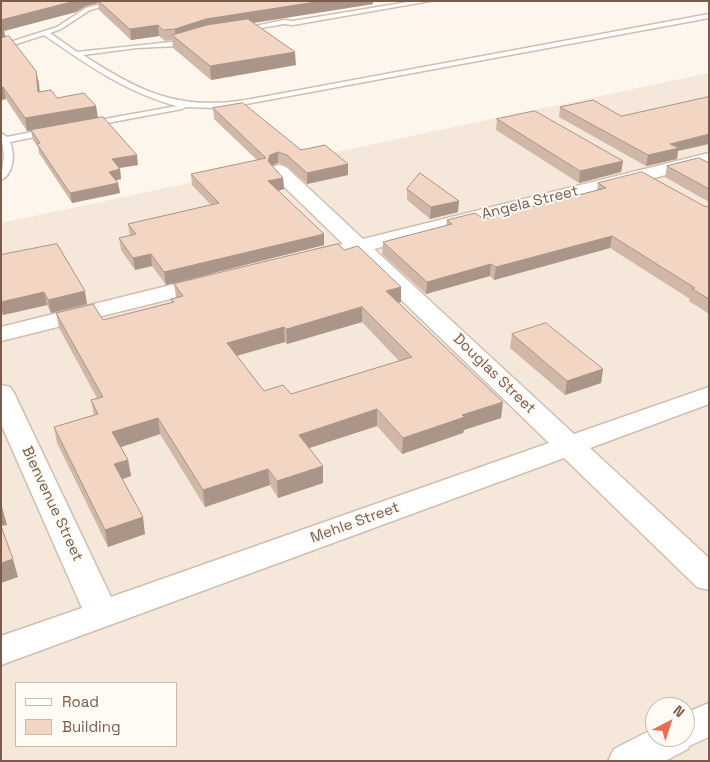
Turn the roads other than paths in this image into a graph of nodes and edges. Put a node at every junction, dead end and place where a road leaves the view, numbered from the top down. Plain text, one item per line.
1 (121, 1) edge
2 (427, 1) edge
3 (709, 16) edge
4 (236, 30) edge
5 (45, 33) junction
6 (194, 40) edge
7 (1, 47) edge
8 (76, 54) junction
9 (190, 106) junction
10 (83, 125) edge
11 (54, 131) edge
12 (3, 137) edge
13 (709, 158) edge
14 (619, 161) edge
15 (280, 171) edge
16 (644, 175) junction
17 (1, 177) edge
18 (668, 189) edge
19 (359, 246) junction
20 (301, 260) edge
21 (233, 277) edge
22 (1, 334) edge
23 (1, 393) edge
24 (709, 395) edge
25 (570, 446) junction
26 (709, 578) edge
27 (102, 614) junction
28 (1, 651) edge
29 (709, 719) edge
30 (695, 726) edge
31 (655, 747) edge
32 (628, 761) edge

1 - 5 lane
2 - 4 lane
3 - 9 lane
5 - 7 lane
5 - 8 lane
6 - 8 lane
8 - 9 lane
9 - 10 lane
11 - 12 lane
12 - 17 lane
13 - 16 street, Angela Street
14 - 16 street
15 - 19 street, Douglas Street
16 - 18 street
16 - 19 street, Angela Street
19 - 20 street, Angela Street
19 - 25 street, Douglas Street
21 - 22 street
23 - 27 street, Bienvenue Street
24 - 25 street, Mehle Street
25 - 26 street, Douglas Street
25 - 27 street, Mehle Street
27 - 28 street, Mehle Street
29 - 30 street
31 - 32 street

